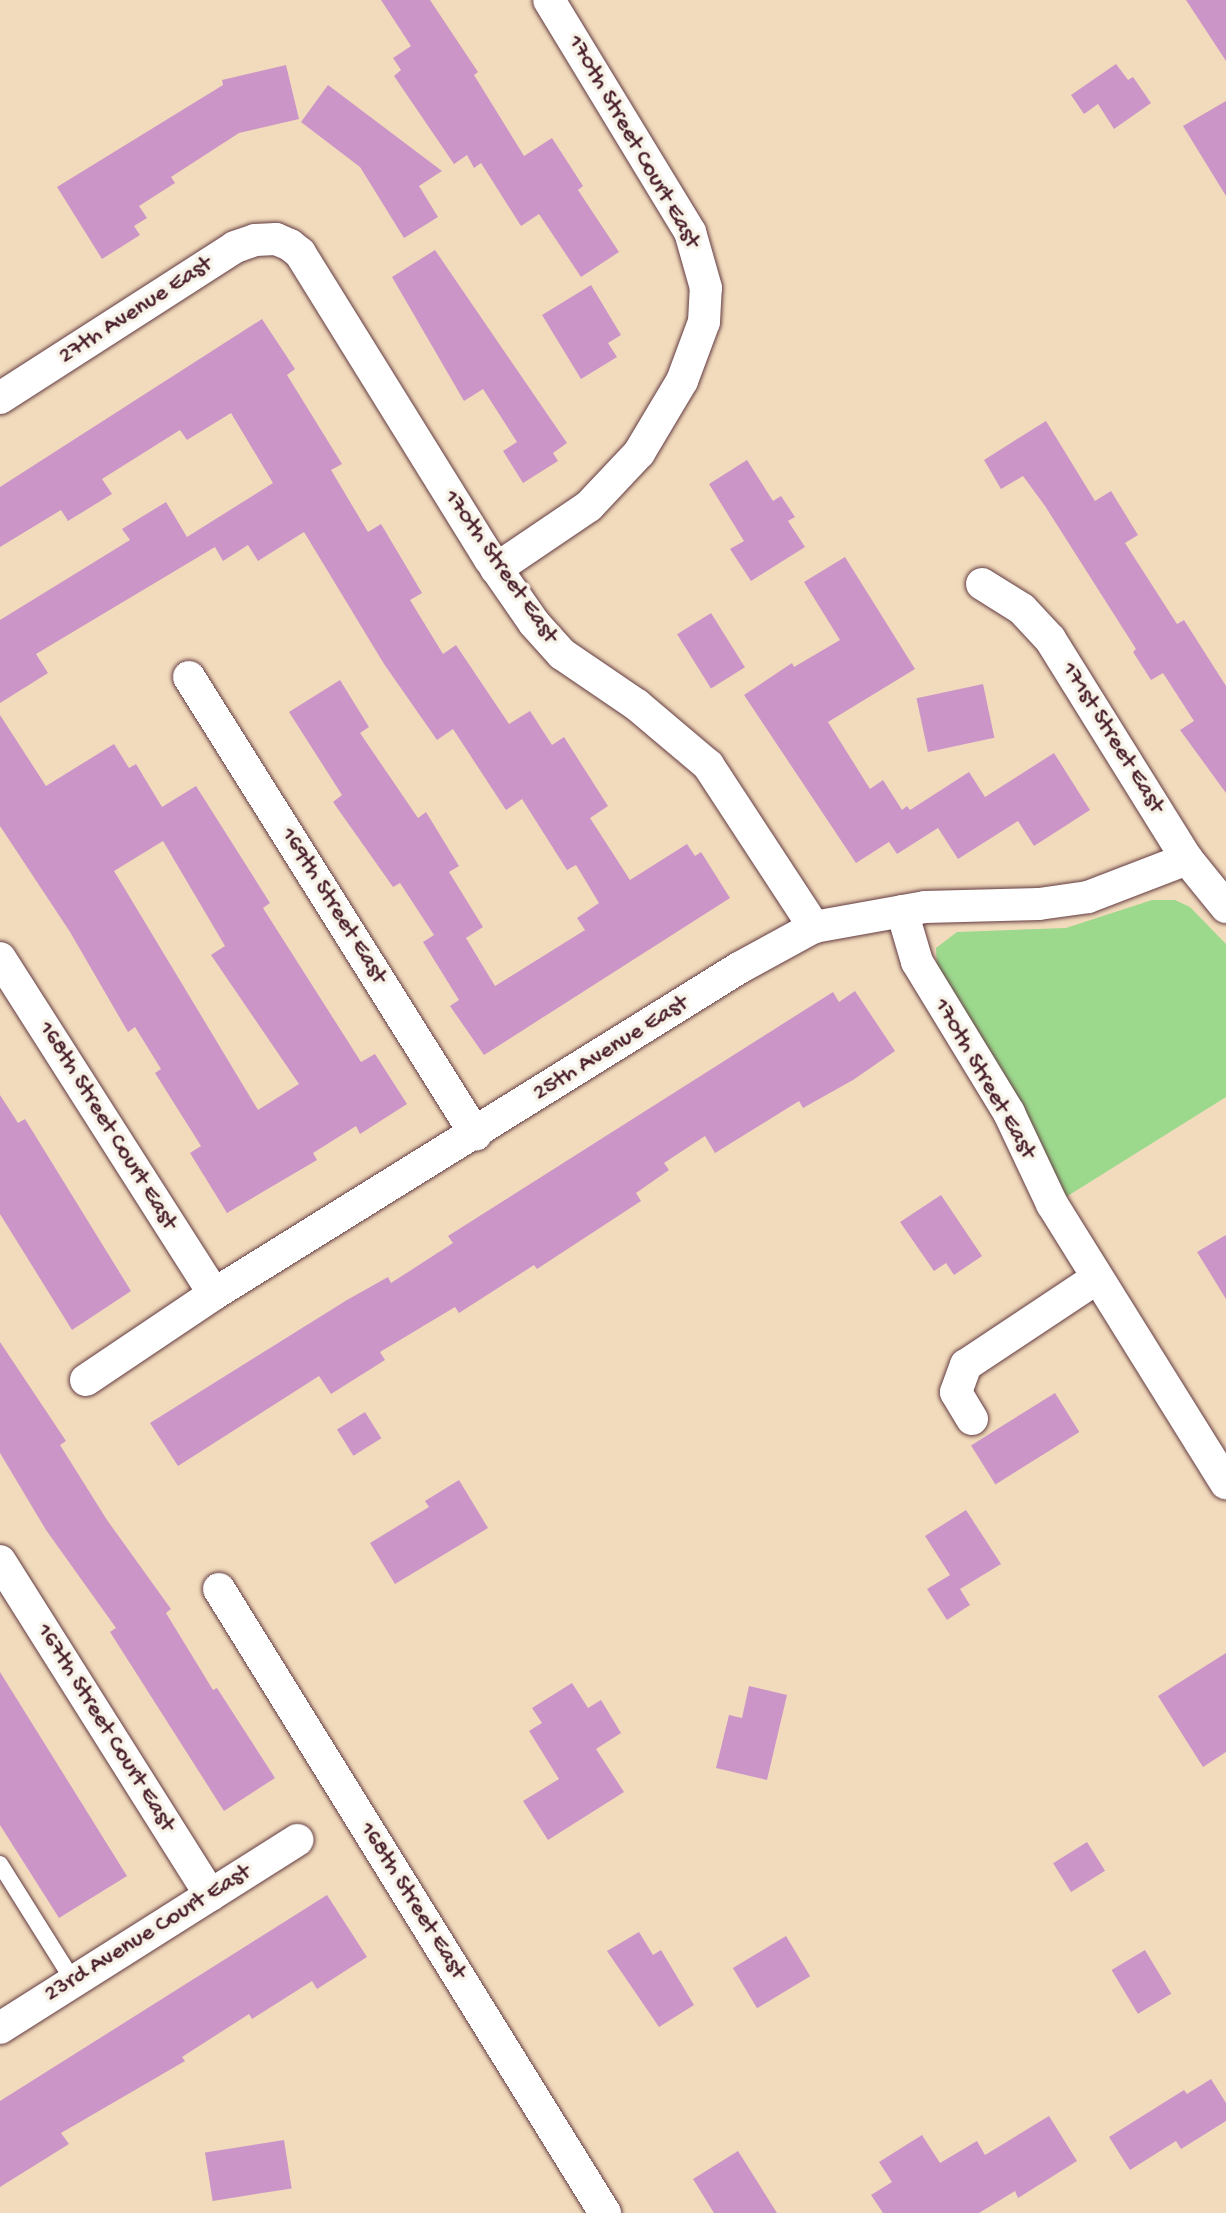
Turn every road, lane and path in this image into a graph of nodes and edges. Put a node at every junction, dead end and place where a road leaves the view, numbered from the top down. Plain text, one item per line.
1 (549, 0) edge
2 (276, 239) joint
3 (0, 398) edge
4 (496, 569) junction
5 (982, 584) dead end
6 (189, 677) dead end
7 (1187, 859) junction
8 (1226, 906) edge
9 (902, 911) junction
10 (814, 927) junction
11 (0, 958) edge
12 (476, 1135) junction
13 (1097, 1278) junction
14 (214, 1294) junction
15 (86, 1380) dead end
16 (972, 1419) dead end
17 (1226, 1483) edge
18 (0, 1560) edge
19 (219, 1590) dead end
20 (297, 1840) dead end
21 (0, 1864) edge
22 (210, 1895) junction
23 (74, 1982) junction
24 (0, 2028) edge
25 (605, 2213) edge

1 - 4 street, 170th Street Court East
2 - 3 street, 27th Avenue East
2 - 4 street, 170th Street East
4 - 10 street, 170th Street East
5 - 7 street, 171st Street East
6 - 12 street, 169th Street East
7 - 8 street, 171st Street East
7 - 9 street, 25th Avenue East
9 - 10 street, 25th Avenue East
9 - 13 street, 170th Street East
10 - 12 street, 25th Avenue East
11 - 14 street, 168th Street Court East
12 - 14 street, 25th Avenue East
13 - 16 street
13 - 17 street, 170th Street East
14 - 15 street, 25th Avenue East
18 - 22 street, 167th Street Court East
19 - 25 street, 168th Street East
20 - 22 street, 23rd Avenue Court East
21 - 23 lane
22 - 23 street, 23rd Avenue Court East
23 - 24 street, 23rd Avenue Court East

